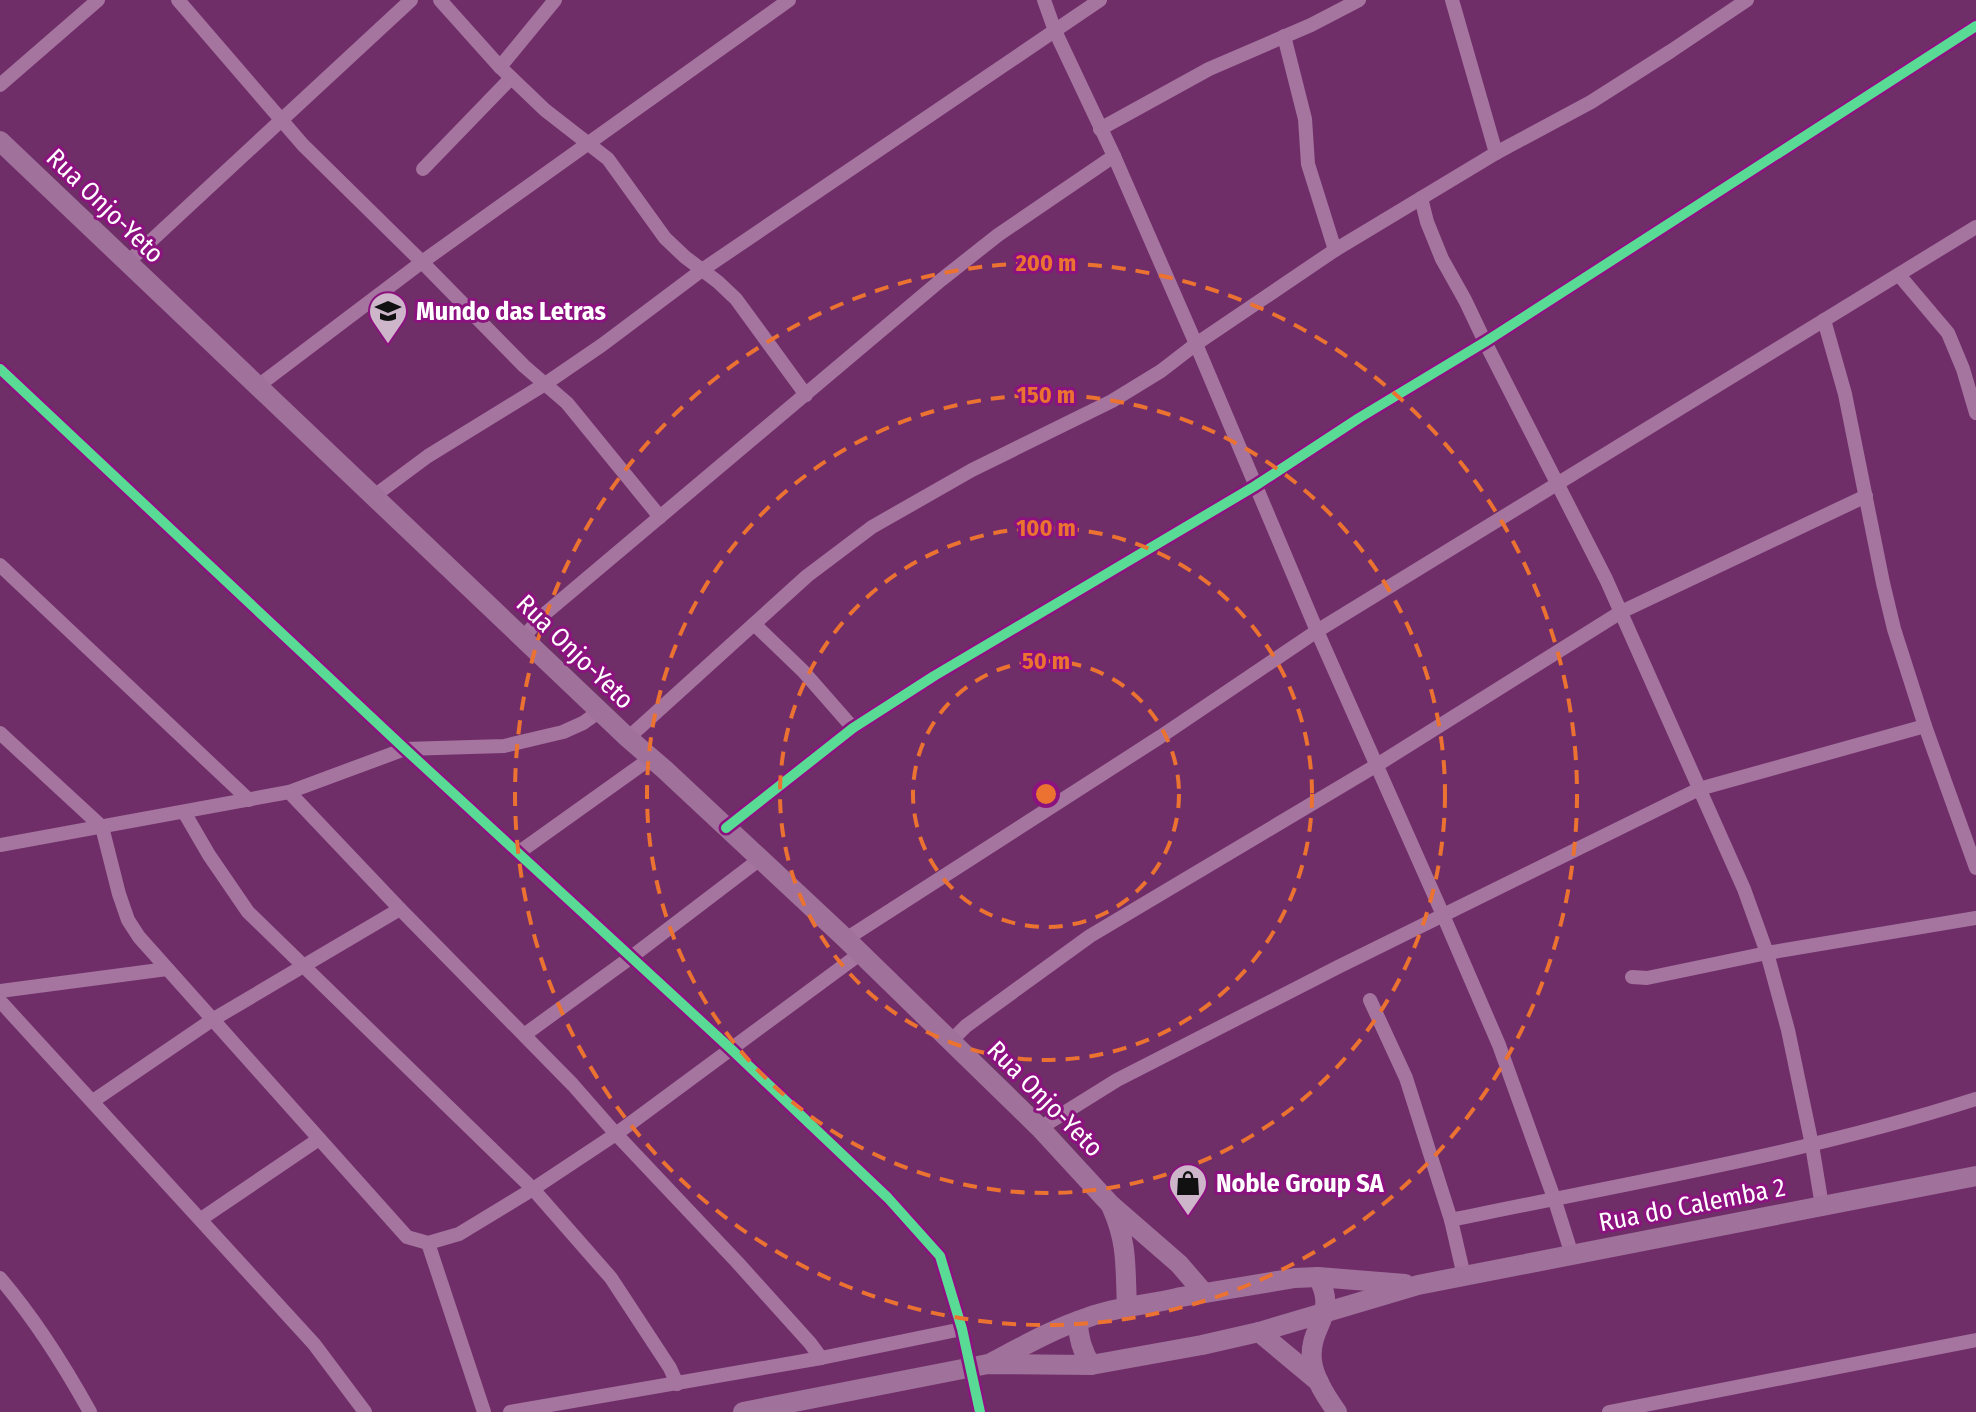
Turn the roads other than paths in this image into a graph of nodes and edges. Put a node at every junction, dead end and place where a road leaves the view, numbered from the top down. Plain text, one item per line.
1 (98, 0) edge
2 (178, 0) edge
3 (411, 0) edge
4 (440, 0) edge
5 (555, 0) edge
6 (789, 0) edge
7 (1044, 0) edge
8 (1100, 0) edge
9 (1359, 0) edge
10 (1452, 0) edge
11 (1747, 0) edge
12 (1976, 26) edge
13 (1055, 31) junction
14 (1284, 36) junction
15 (505, 73) junction
16 (0, 85) edge
17 (282, 121) junction
18 (1100, 129) junction
19 (0, 141) edge
20 (589, 143) junction
21 (1496, 153) junction
22 (1114, 156) junction
23 (423, 169) dead end
24 (1421, 198) junction
25 (1976, 227) edge
26 (1335, 250) junction
27 (422, 262) junction
28 (127, 263) junction
29 (702, 270) junction
30 (1899, 275) junction
31 (1824, 320) junction
32 (1485, 342) junction
33 (1196, 344) junction
34 (0, 369) edge
35 (545, 384) junction
36 (258, 386) junction
37 (806, 395) junction
38 (1976, 413) edge
39 (1556, 483) junction
40 (1255, 486) junction
41 (374, 496) junction
42 (1866, 496) junction
43 (660, 517) junction
44 (0, 565) edge
45 (1621, 612) junction
46 (754, 624) junction
47 (1317, 631) junction
48 (523, 638) junction
49 (600, 711) junction
50 (1925, 726) junction
51 (853, 728) junction
52 (0, 733) edge
53 (628, 738) junction
54 (405, 749) junction
55 (651, 758) junction
56 (1377, 765) junction
57 (1699, 789) junction
58 (289, 792) junction
59 (249, 800) junction
60 (184, 812) junction
61 (102, 827) junction
62 (726, 828) junction
63 (0, 845) edge
64 (518, 853) junction
65 (760, 859) junction
66 (1976, 868) edge
67 (400, 909) junction
68 (1443, 915) junction
69 (1976, 918) edge
70 (853, 946) junction
71 (1767, 953) junction
72 (630, 958) junction
73 (304, 965) junction
74 (167, 969) junction
75 (1632, 977) dead end
76 (0, 991) edge
77 (1370, 1000) dead end
78 (0, 1001) edge
79 (212, 1020) junction
80 (524, 1035) junction
81 (951, 1041) junction
82 (731, 1049) junction
83 (1976, 1099) edge
84 (93, 1101) junction
85 (1040, 1128) junction
86 (616, 1134) junction
87 (319, 1139) junction
88 (1812, 1145) junction
89 (1976, 1176) edge
90 (533, 1189) junction
91 (1554, 1198) junction
92 (1110, 1204) junction
93 (1822, 1206) junction
94 (201, 1219) junction
95 (1451, 1220) junction
96 (428, 1243) junction
97 (1572, 1255) junction
98 (1464, 1276) junction
99 (1318, 1277) junction
100 (0, 1278) edge
101 (1418, 1285) junction
102 (1204, 1293) junction
103 (1127, 1307) junction
104 (1326, 1311) junction
105 (1078, 1321) junction
106 (962, 1329) junction
107 (1259, 1332) junction
108 (1976, 1340) edge
109 (821, 1358) junction
110 (1091, 1365) junction
111 (979, 1366) junction
112 (1319, 1382) junction
113 (677, 1384) junction
114 (834, 1403) edge
115 (90, 1412) edge
116 (365, 1412) edge
117 (484, 1412) edge
118 (510, 1412) edge
119 (745, 1412) edge
120 (980, 1412) edge
121 (1337, 1412) edge
122 (1609, 1412) edge

1 - 16 street
2 - 17 street
3 - 17 street
4 - 15 street
5 - 15 street
6 - 20 street
7 - 13 street
8 - 13 street
9 - 14 street
10 - 21 street
11 - 21 street
12 - 32 street
13 - 18 street
13 - 29 street
14 - 18 street
14 - 26 street
15 - 20 street
15 - 23 street
17 - 27 street
17 - 28 street
18 - 22 street
19 - 28 main road, Rua Onjo-Yeto
20 - 27 street
20 - 29 street
21 - 24 street
22 - 33 street
22 - 37 street
24 - 26 street
24 - 32 street
25 - 30 street
26 - 33 street
27 - 35 street
27 - 36 street
28 - 36 main road, Rua Onjo-Yeto
29 - 35 street
29 - 37 street
30 - 31 street
30 - 38 street
31 - 39 street
31 - 42 street
32 - 39 street
32 - 40 street
33 - 40 street
33 - 46 street
34 - 54 street
35 - 41 street
35 - 43 street
36 - 41 main road, Rua Onjo-Yeto
37 - 43 street
39 - 45 street
39 - 47 street
40 - 47 street
40 - 51 street
41 - 48 main road, Rua Onjo-Yeto
42 - 45 street
42 - 50 street
43 - 48 street
44 - 59 street
45 - 56 street
45 - 57 street
46 - 51 street
46 - 53 street
47 - 56 street
47 - 70 street
48 - 49 main road, Rua Onjo-Yeto
49 - 53 main road, Rua Onjo-Yeto
49 - 54 street
50 - 57 street
50 - 66 street
51 - 62 street
52 - 61 street
53 - 55 main road, Rua Onjo-Yeto
54 - 58 street
54 - 64 street
55 - 62 main road, Rua Onjo-Yeto
55 - 64 street
56 - 68 street
56 - 81 street
57 - 68 street
57 - 71 street
58 - 59 street
58 - 67 street
59 - 60 street
60 - 61 street
60 - 73 street
61 - 63 street
61 - 74 street
62 - 65 main road, Rua Onjo-Yeto
64 - 72 street
65 - 70 main road, Rua Onjo-Yeto
65 - 72 street
67 - 73 street
67 - 80 street
68 - 85 street
68 - 91 street
69 - 71 street
70 - 81 main road, Rua Onjo-Yeto
70 - 82 street
71 - 75 street
71 - 88 street
72 - 80 street
72 - 82 street
73 - 79 street
73 - 90 street
74 - 76 street
74 - 79 street
77 - 95 street
78 - 84 street
79 - 84 street
79 - 87 street
80 - 86 street
81 - 85 main road, Rua Onjo-Yeto
82 - 86 street
82 - 106 street
83 - 88 street
84 - 94 street
85 - 92 main road, Rua Onjo-Yeto
86 - 90 street
86 - 109 street
87 - 94 street
87 - 96 street
88 - 91 street
88 - 93 street
89 - 93 main road, Rua do Calemba 2
90 - 96 street
90 - 113 street
91 - 95 street
91 - 97 street
92 - 102 main road, Rua Onjo-Yeto
92 - 103 main road
93 - 97 main road, Rua do Calemba 2
94 - 116 street
95 - 98 street
96 - 117 street
97 - 98 main road, Rua do Calemba 2
98 - 101 main road, Rua do Calemba 2
99 - 101 main road, Rua do Calemba 2
99 - 102 main road, Rua do Calemba 2
99 - 104 main road
100 - 115 street
101 - 104 main road, Rua do Calemba 2
102 - 103 main road, Rua do Calemba 2
103 - 105 main road, Rua do Calemba 2
104 - 107 main road, Rua do Calemba 2
104 - 112 main road
105 - 110 main road
105 - 111 main road, Rua do Calemba 2
106 - 109 street
106 - 111 street
107 - 110 main road, Rua do Calemba 2
107 - 112 main road
108 - 122 street
109 - 113 street
110 - 111 main road, Rua do Calemba 2
111 - 114 main road, Rua do Calemba 2
111 - 120 street
112 - 121 main road
113 - 118 street
114 - 119 main road, Rua do Calemba 2

